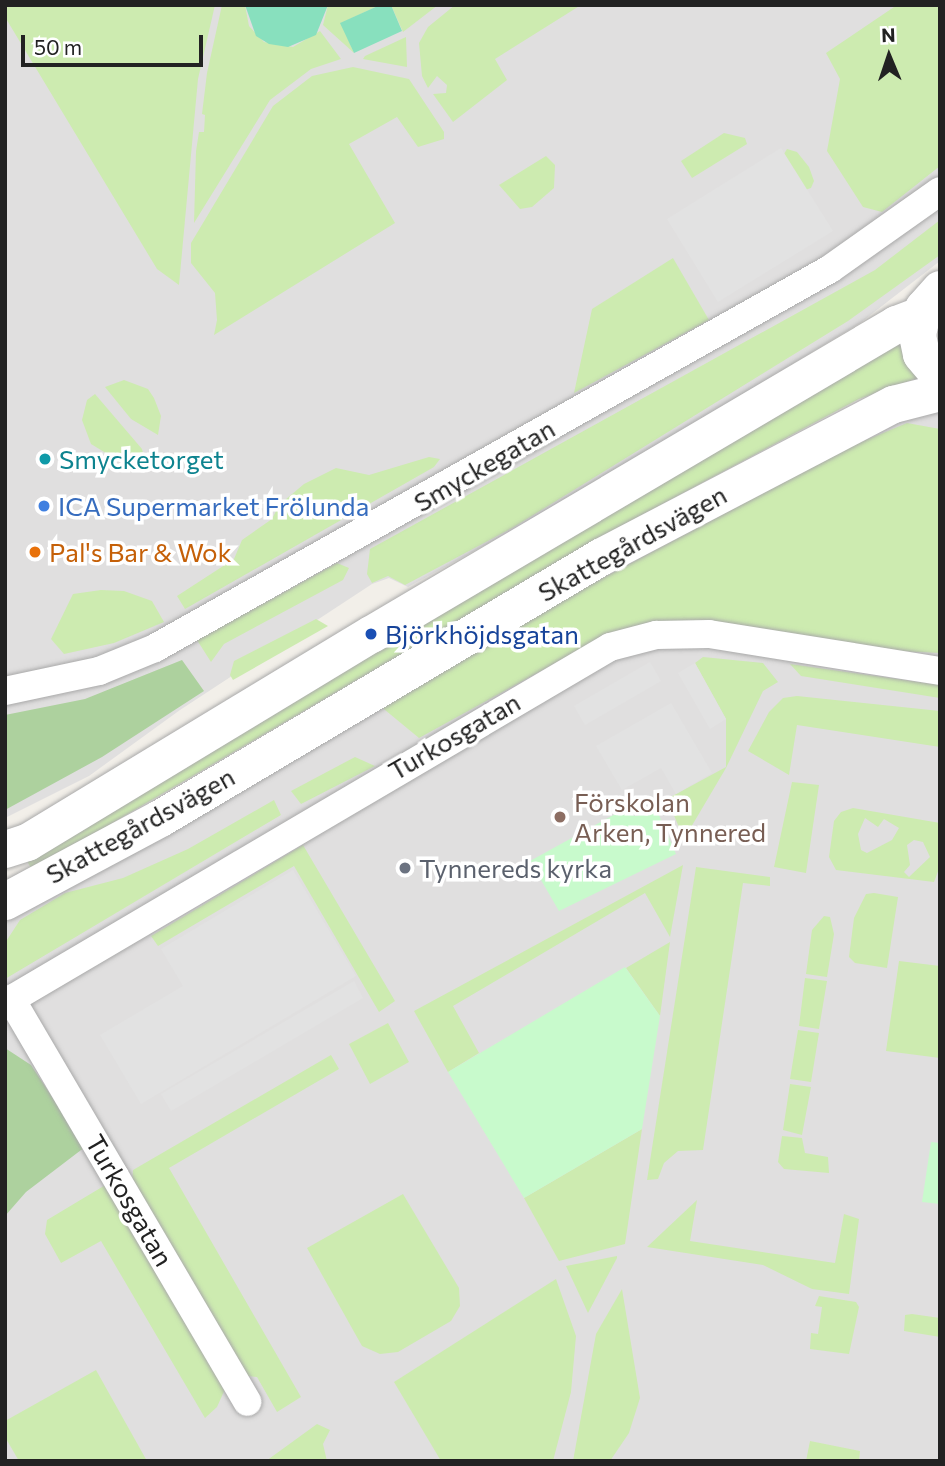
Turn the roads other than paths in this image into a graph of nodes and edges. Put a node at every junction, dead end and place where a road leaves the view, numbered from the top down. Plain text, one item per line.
1 (940, 191) edge
2 (930, 302) edge
3 (940, 377) edge
4 (940, 393) edge
5 (940, 671) edge
6 (5, 691) edge
7 (5, 849) edge
8 (5, 901) edge
9 (8, 1001) edge
10 (247, 1402) dead end

1 - 6 street, Smyckegatan
2 - 3 street, Skattegårdsvägen
2 - 7 street, Skattegårdsvägen
4 - 8 street, Skattegårdsvägen
5 - 9 street, Turkosgatan
9 - 10 street, Turkosgatan

